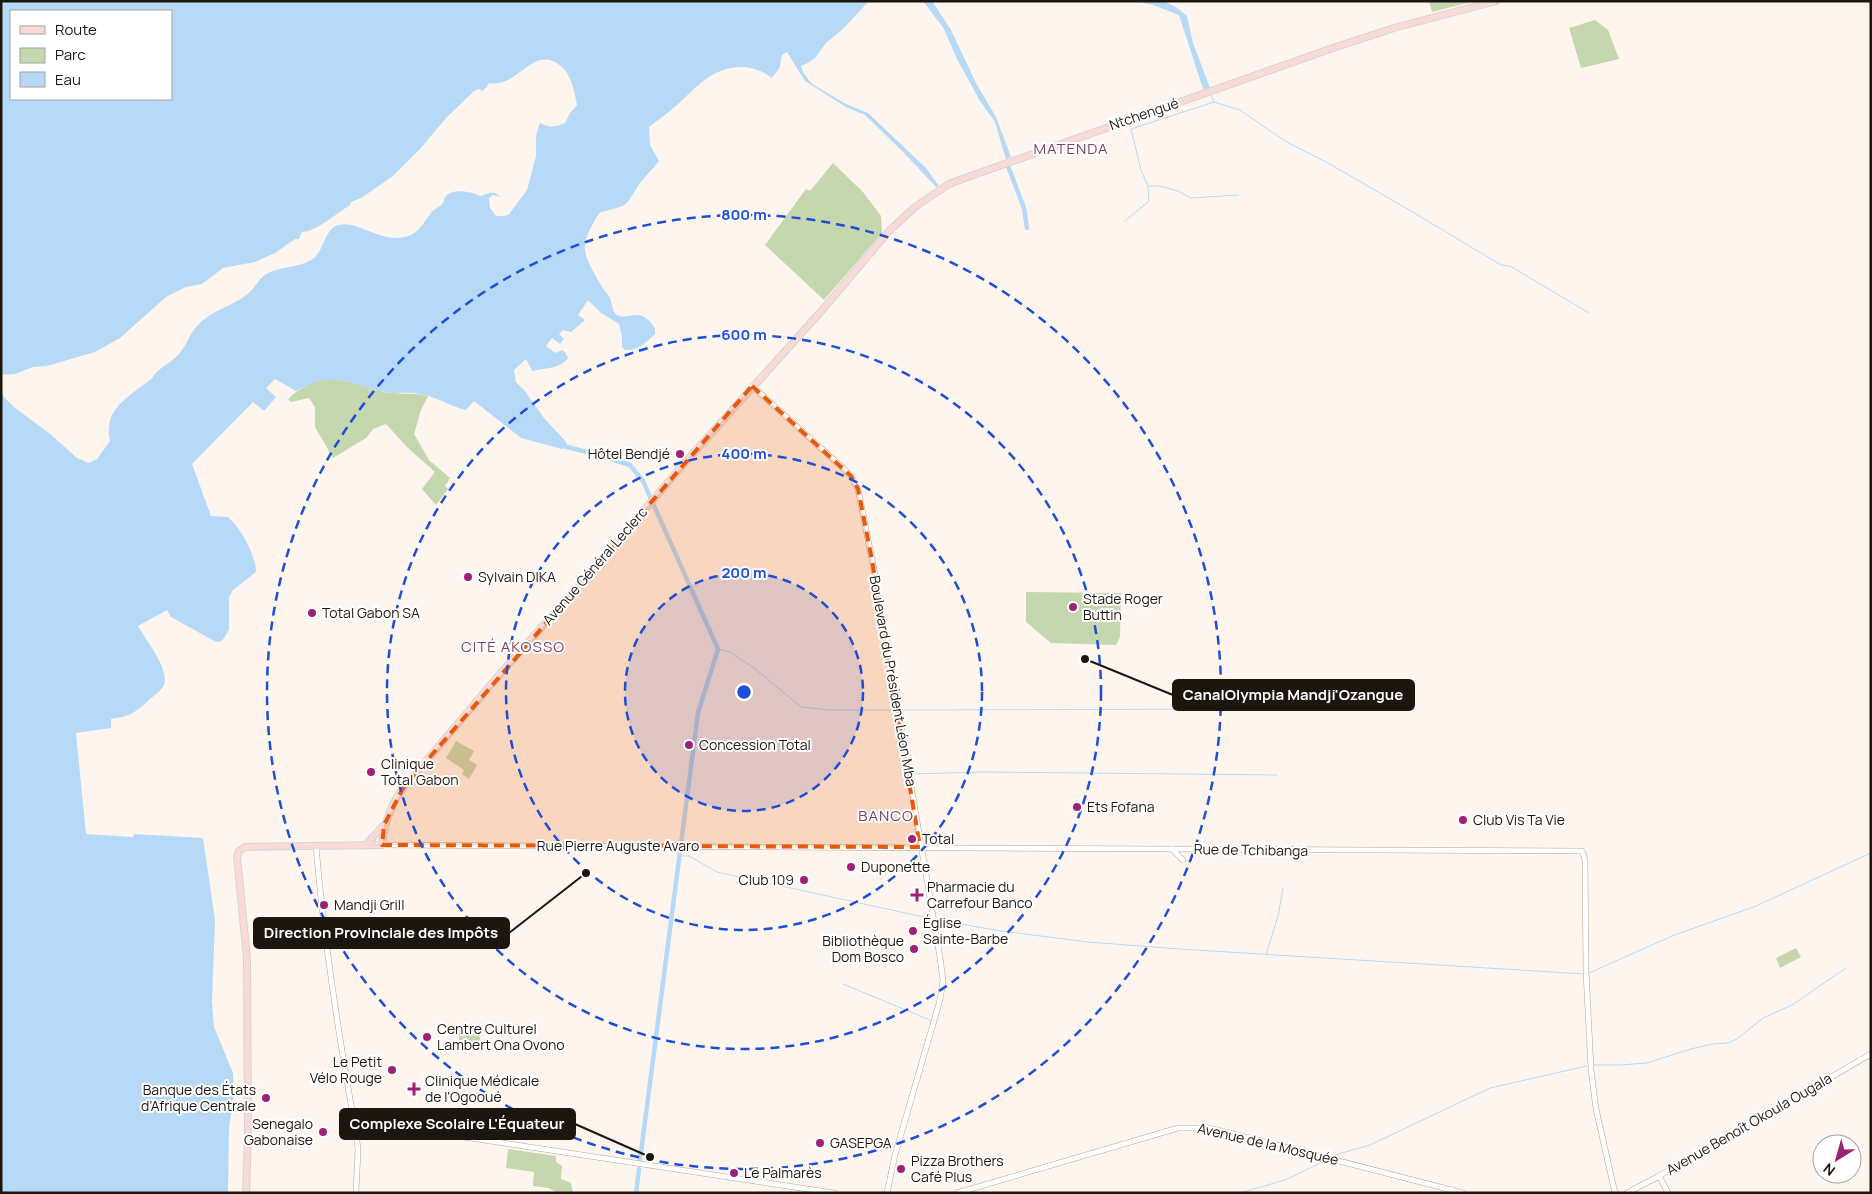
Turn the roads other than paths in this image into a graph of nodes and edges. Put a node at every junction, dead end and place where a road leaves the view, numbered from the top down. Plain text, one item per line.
1 (1496, 1) edge
2 (752, 386) junction
3 (656, 496) joint
4 (384, 825) junction
5 (366, 845) junction
6 (382, 845) junction
7 (316, 846) junction
8 (920, 848) junction
9 (1172, 849) junction
10 (1183, 860) dead end
11 (1871, 1054) edge
12 (354, 1121) junction
13 (365, 1123) junction
14 (397, 1128) junction
15 (356, 1131) junction
16 (368, 1136) junction
17 (358, 1149) junction
18 (1659, 1176) junction
19 (246, 1193) edge
20 (356, 1193) edge
21 (834, 1193) edge
22 (887, 1193) edge
23 (957, 1193) edge
24 (1463, 1193) edge
25 (1615, 1193) edge
26 (1627, 1193) edge
27 (1668, 1193) edge

1 - 2 main road, Ntchengué
2 - 3 main road, Ntchengué
2 - 8 street, Boulevard du Président Léon Mba
3 - 4 main road, Avenue Général Leclerc
4 - 5 main road
4 - 6 main road
5 - 6 main road, Rue Pierre Auguste Avaro
5 - 7 main road, Rue Pierre Auguste Avaro
6 - 8 street, Rue Pierre Auguste Avaro
7 - 12 street
7 - 19 main road, Rue Pierre Auguste Avaro
8 - 9 street, Rue de Tchibanga
8 - 22 street, Boulevard du Président Léon Mba
9 - 10 street
9 - 25 street, Rue de Tchibanga
11 - 18 street, Avenue Benoît Okoula Ougala
12 - 13 street
12 - 15 street
13 - 14 street
13 - 15 street
14 - 16 street
14 - 21 street
15 - 16 street
15 - 17 street
16 - 17 street
17 - 20 street
18 - 26 street, Avenue Benoît Okoula Ougala
18 - 27 street
23 - 24 street, Avenue de la Mosquée

